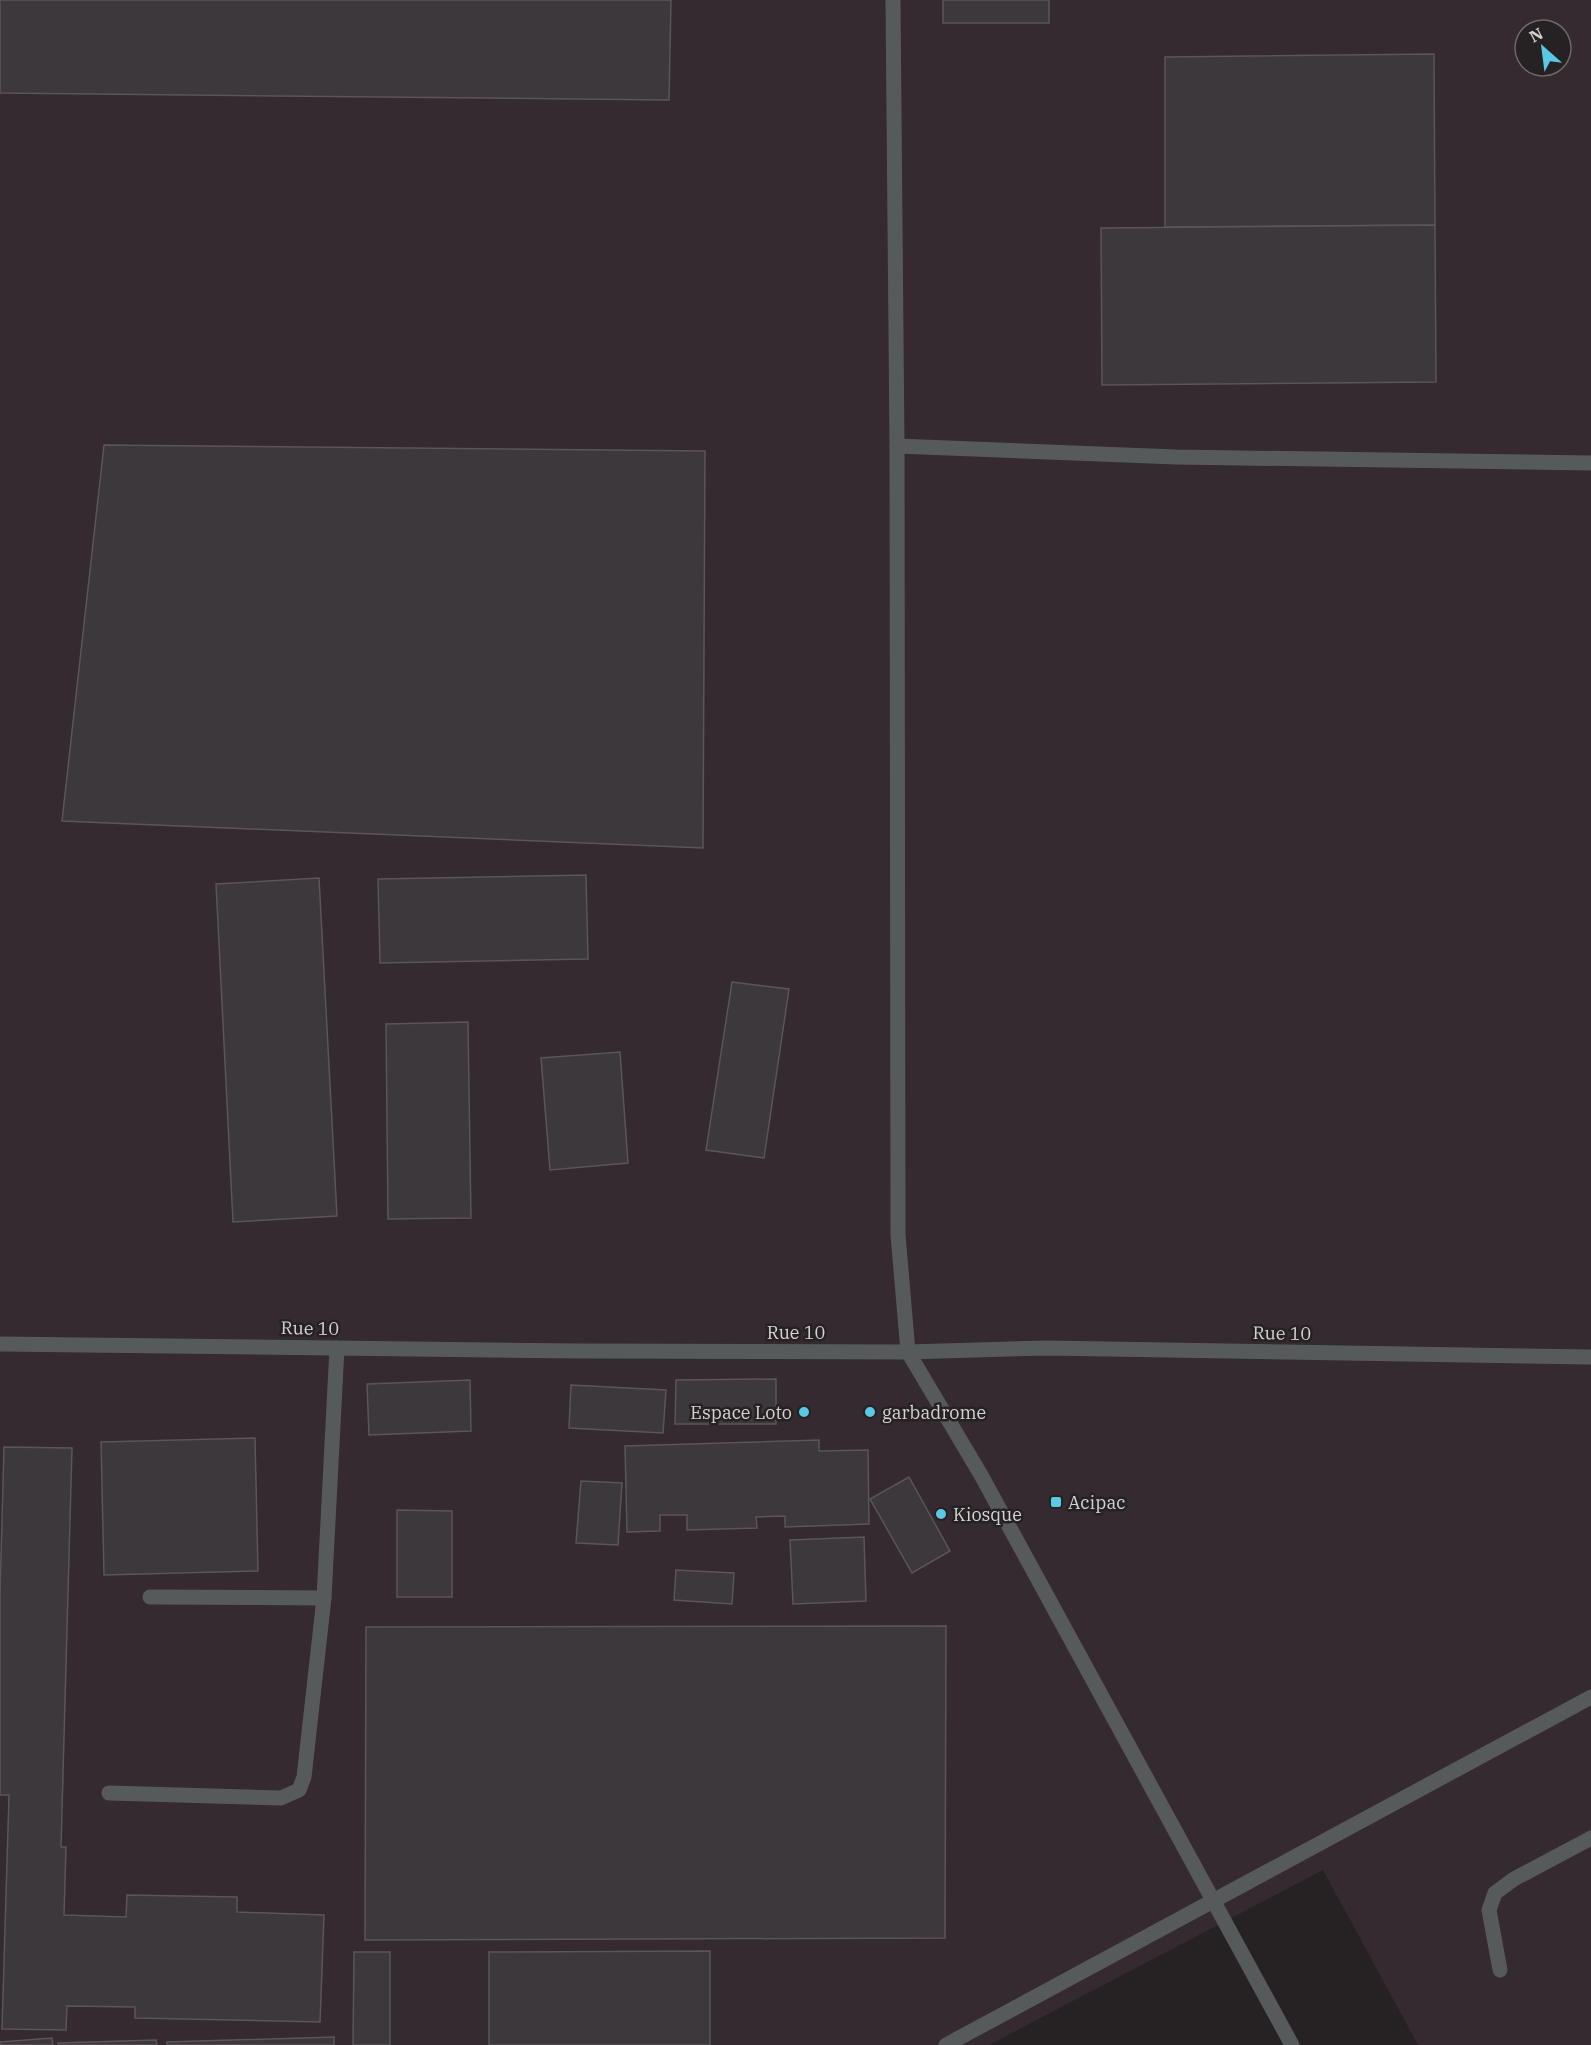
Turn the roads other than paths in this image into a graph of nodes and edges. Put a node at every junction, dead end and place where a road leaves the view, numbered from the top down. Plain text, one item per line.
1 (893, 0) edge
2 (897, 446) junction
3 (1591, 463) edge
4 (0, 1344) edge
5 (337, 1348) junction
6 (908, 1352) junction
7 (1591, 1357) edge
8 (150, 1597) dead end
9 (324, 1598) junction
10 (1591, 1696) edge
11 (109, 1793) dead end
12 (1591, 1838) edge
13 (1212, 1899) junction
14 (1500, 1970) dead end
15 (946, 2045) edge
16 (1292, 2045) edge

1 - 2 street
2 - 3 street
2 - 6 street
4 - 5 street, Rue 10
5 - 6 street, Rue 10
5 - 9 street
6 - 7 street, Rue 10
6 - 13 street
8 - 9 street
9 - 11 street
10 - 13 street
12 - 14 street
13 - 15 street
13 - 16 street

